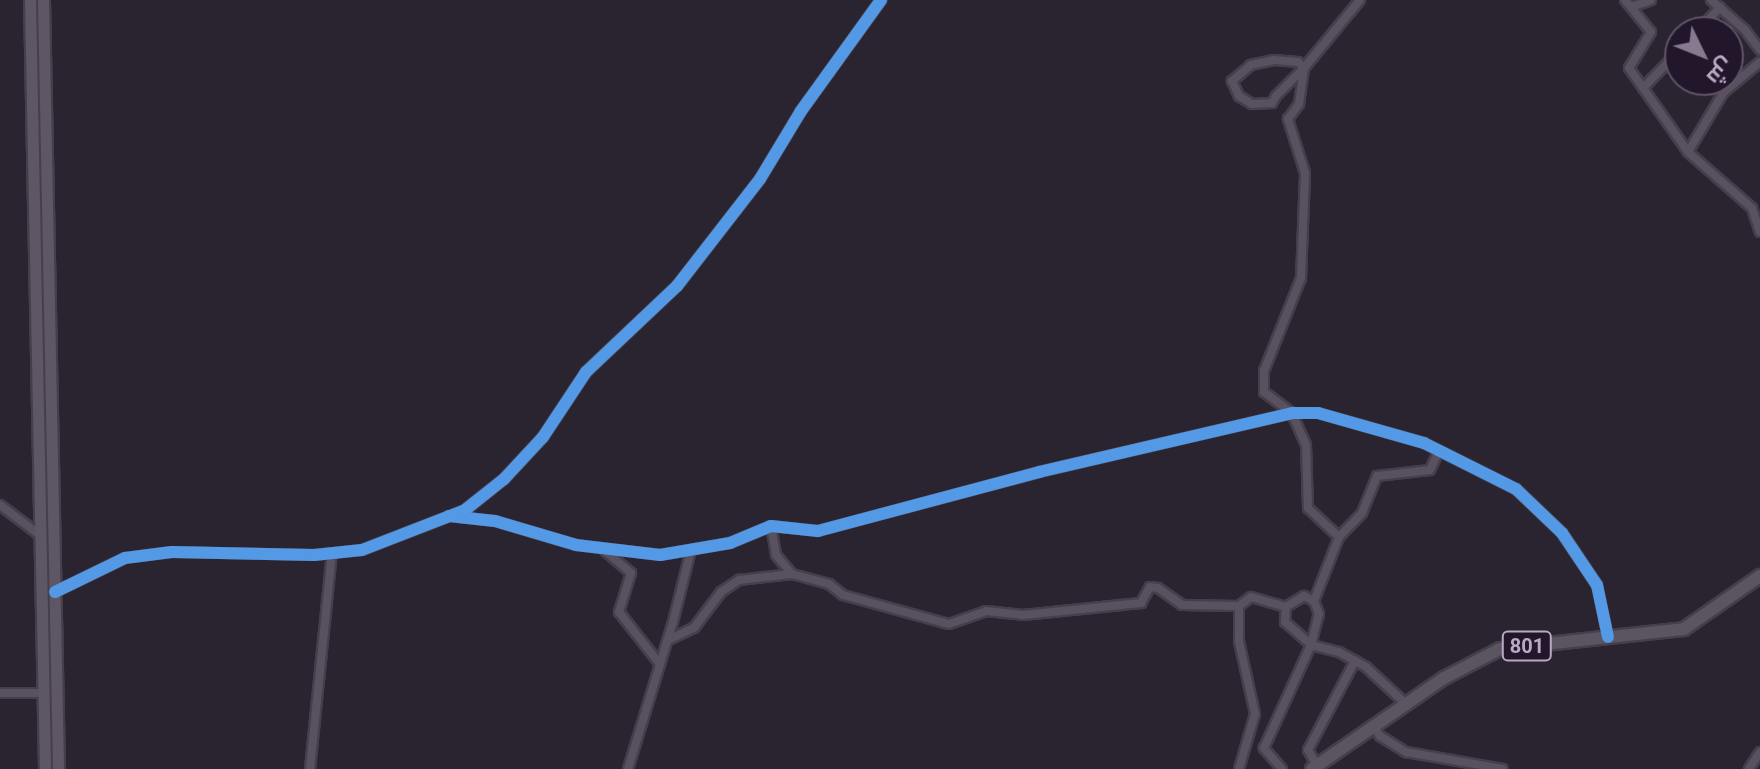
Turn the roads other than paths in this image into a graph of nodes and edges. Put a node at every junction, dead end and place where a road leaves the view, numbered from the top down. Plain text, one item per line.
1 (30, 0) edge
2 (43, 0) edge
3 (881, 0) edge
4 (1360, 0) edge
5 (1651, 0) edge
6 (1711, 0) edge
7 (1628, 4) edge
8 (1720, 7) junction
9 (1712, 16) edge
10 (1760, 50) edge
11 (1760, 62) edge
12 (1664, 66) edge
13 (1304, 68) junction
14 (1643, 88) junction
15 (1688, 152) junction
16 (1760, 232) edge
17 (1292, 413) junction
18 (1439, 451) junction
19 (0, 505) edge
20 (54, 513) junction
21 (40, 514) junction
22 (449, 516) junction
23 (771, 526) junction
24 (41, 536) junction
25 (1339, 537) junction
26 (605, 550) junction
27 (691, 550) junction
28 (332, 553) junction
29 (792, 574) junction
30 (1760, 576) edge
31 (55, 592) junction
32 (1314, 601) junction
33 (1239, 606) junction
34 (1286, 607) junction
35 (1608, 637) junction
36 (668, 640) junction
37 (1311, 645) junction
38 (1355, 661) junction
39 (659, 663) junction
40 (0, 693) edge
41 (42, 693) junction
42 (1405, 703) junction
43 (1373, 725) junction
44 (43, 738) junction
45 (57, 739) junction
46 (1760, 752) edge
47 (1314, 768) edge
48 (45, 769) edge
49 (58, 769) edge
50 (310, 769) edge
51 (628, 769) edge
52 (1239, 769) edge
53 (1282, 769) edge
54 (1503, 769) edge
55 (1749, 769) edge

1 - 21 main road
2 - 20 main road
3 - 22 street
4 - 13 street
5 - 7 street
6 - 8 street
7 - 14 street
8 - 9 street
8 - 10 street
11 - 15 street
12 - 14 street
13 - 13 street
13 - 17 street
14 - 15 street
15 - 16 street
17 - 18 street
17 - 23 street
17 - 25 street
18 - 25 street
18 - 35 street
19 - 24 street
20 - 21 main road
20 - 31 main road
21 - 24 main road
22 - 26 street
22 - 28 street
23 - 27 street
23 - 29 street
24 - 41 main road
25 - 32 street
26 - 27 street
26 - 39 street
27 - 36 street
28 - 31 street
28 - 50 street
29 - 33 street
29 - 36 street
30 - 35 main road, 801
31 - 45 main road
32 - 34 street
32 - 37 street
33 - 34 street
33 - 52 street
34 - 37 street
35 - 42 main road, 801
36 - 39 street
37 - 38 street
37 - 53 street
38 - 42 street
38 - 47 street
39 - 51 street
40 - 41 street
41 - 44 main road
42 - 43 main road, 801
43 - 47 main road, 801
43 - 54 street
44 - 45 main road
44 - 48 main road
45 - 49 main road
46 - 55 street

